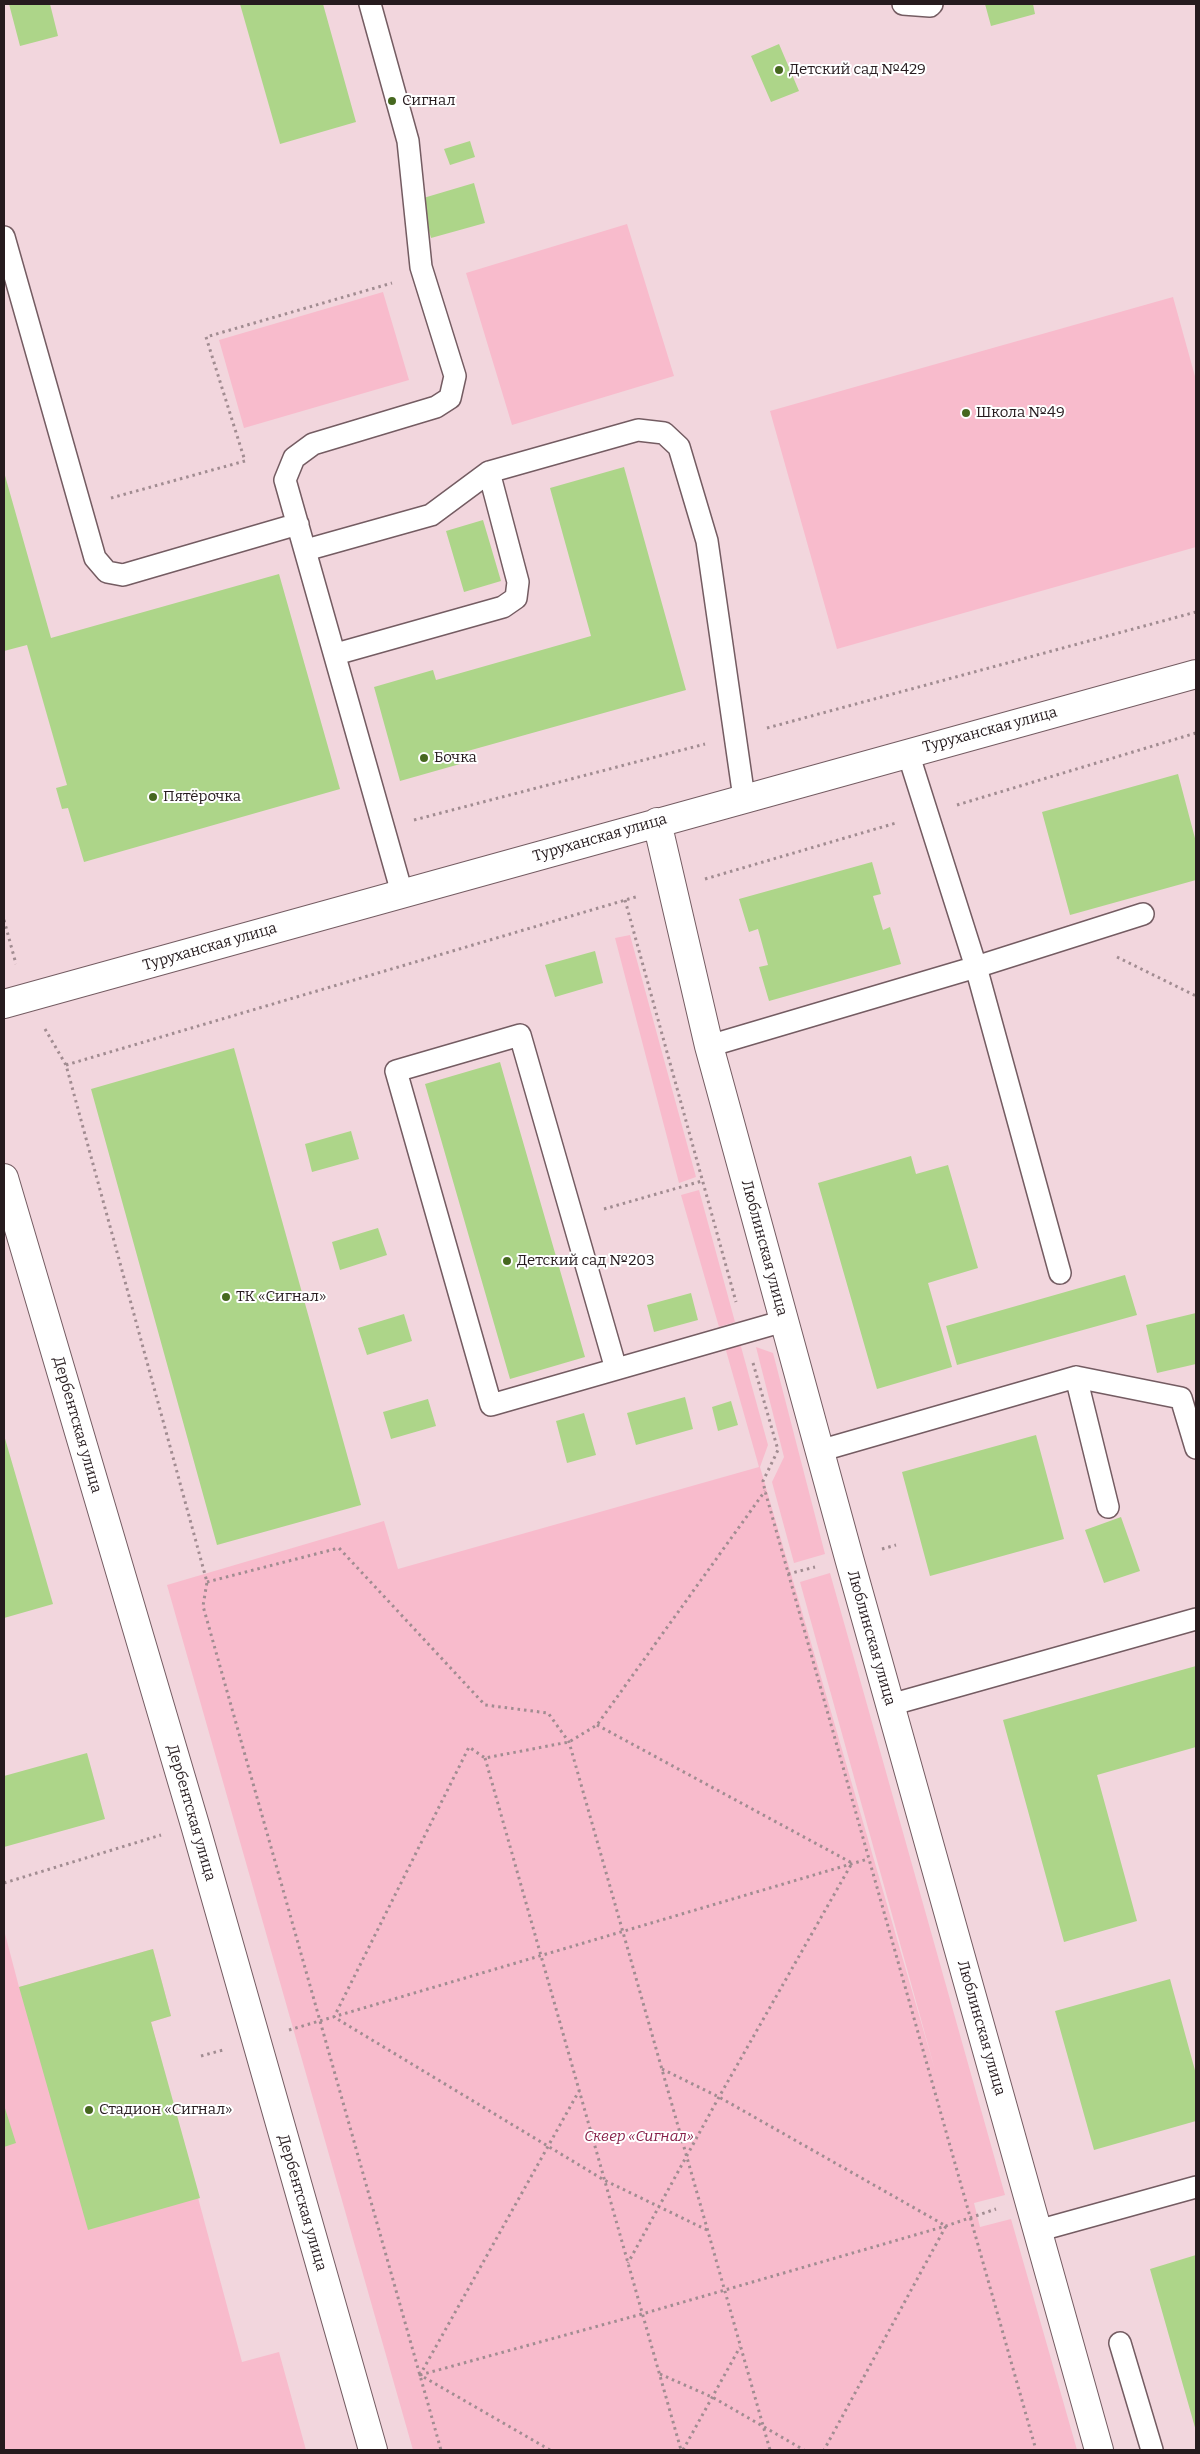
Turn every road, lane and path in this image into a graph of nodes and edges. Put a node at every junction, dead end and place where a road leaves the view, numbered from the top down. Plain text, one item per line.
1 (370, 4) edge
2 (903, 4) edge
3 (932, 4) edge
4 (4, 236) edge
5 (423, 274) junction
6 (489, 472) junction
7 (81, 506) junction
8 (298, 524) junction
9 (306, 550) junction
10 (1196, 612) edge
11 (336, 654) junction
12 (1196, 674) edge
13 (1196, 732) edge
14 (736, 736) junction
15 (908, 753) junction
16 (744, 798) junction
17 (927, 814) junction
18 (657, 822) junction
19 (384, 828) junction
20 (673, 889) junction
21 (402, 893) junction
22 (625, 900) junction
23 (1143, 914) dead end
24 (4, 920) edge
25 (1074, 936) junction
26 (976, 967) junction
27 (1196, 996) edge
28 (15, 1001) edge
29 (709, 1046) junction
30 (66, 1065) junction
31 (4, 1178) edge
32 (702, 1181) junction
33 (572, 1218) junction
34 (12, 1237) edge
35 (1060, 1273) dead end
36 (784, 1321) junction
37 (744, 1332) junction
38 (616, 1369) junction
39 (1076, 1378) junction
40 (1196, 1448) edge
41 (819, 1451) junction
42 (765, 1491) junction
43 (1108, 1507) dead end
44 (207, 1582) junction
45 (1196, 1619) edge
46 (890, 1705) junction
47 (597, 1725) junction
48 (569, 1742) junction
49 (485, 1758) junction
50 (195, 1825) junction
51 (868, 1859) junction
52 (852, 1863) junction
53 (4, 1883) edge
54 (623, 1931) junction
55 (541, 1955) junction
56 (334, 2017) junction
57 (319, 2021) junction
58 (255, 2040) junction
59 (201, 2056) dead end
60 (662, 2069) junction
61 (579, 2090) junction
62 (719, 2097) junction
63 (547, 2146) junction
64 (687, 2158) junction
65 (604, 2180) junction
66 (1196, 2187) edge
67 (1028, 2199) junction
68 (660, 2207) junction
69 (970, 2217) junction
70 (946, 2226) junction
71 (707, 2231) junction
72 (1037, 2231) junction
73 (628, 2263) junction
74 (724, 2290) junction
75 (642, 2314) junction
76 (1120, 2342) dead end
77 (740, 2346) junction
78 (420, 2374) junction
79 (660, 2374) junction
80 (714, 2398) junction
81 (763, 2426) junction
82 (373, 2450) edge
83 (441, 2450) edge
84 (550, 2450) edge
85 (682, 2450) edge
86 (770, 2450) edge
87 (804, 2450) edge
88 (824, 2450) edge
89 (1036, 2450) edge
90 (1099, 2450) edge
91 (1152, 2450) edge

1 - 5 lane
2 - 3 lane
4 - 7 lane
5 - 7 path
5 - 8 lane
6 - 9 lane
6 - 11 lane
6 - 14 lane
7 - 8 lane
8 - 9 lane
9 - 11 lane
10 - 14 path
11 - 19 lane
12 - 15 street, Туруханская улица
13 - 17 path
14 - 16 lane
14 - 19 path
15 - 16 street, Туруханская улица
15 - 17 lane
16 - 18 street, Туруханская улица
17 - 20 path
17 - 26 lane
18 - 20 street, Люблинская улица
18 - 21 street, Туруханская улица
19 - 21 lane
20 - 22 path
20 - 29 street, Люблинская улица
21 - 28 street, Туруханская улица
22 - 30 path
22 - 32 path
23 - 25 lane
24 - 28 path
25 - 26 lane
25 - 27 path
26 - 29 lane
26 - 35 lane
28 - 30 path
29 - 36 street, Люблинская улица
30 - 44 path
31 - 34 street, Дербентская улица
32 - 33 path
32 - 37 path
33 - 38 lane
33 - 38 lane
34 - 50 street, Дербентская улица
36 - 37 lane
36 - 41 street, Люблинская улица
37 - 38 lane
37 - 42 path
39 - 40 lane
39 - 41 lane
39 - 43 lane
41 - 46 street, Люблинская улица
42 - 47 path
42 - 51 path
44 - 48 path
44 - 57 path
45 - 46 lane
46 - 67 street, Люблинская улица
47 - 48 path
47 - 52 path
48 - 49 path
48 - 54 path
49 - 55 path
49 - 56 path
50 - 53 path
50 - 58 street, Дербентская улица
51 - 52 path
51 - 69 path
52 - 54 path
52 - 62 path
54 - 55 path
54 - 60 path
55 - 56 path
55 - 61 path
56 - 57 path
56 - 63 path
57 - 58 path
57 - 78 path
58 - 59 path
58 - 82 street, Дербентская улица
60 - 62 path
60 - 64 path
61 - 63 path
61 - 65 path
62 - 64 path
62 - 70 path
63 - 65 path
63 - 78 path
64 - 68 path
64 - 71 path
65 - 68 path
65 - 73 path
66 - 72 lane
67 - 69 path
67 - 72 street, Люблинская улица
68 - 71 path
68 - 73 path
69 - 70 path
69 - 89 path
70 - 74 path
70 - 88 path
71 - 74 path
72 - 90 street, Люблинская улица
73 - 75 path
74 - 75 path
74 - 77 path
75 - 78 path
75 - 79 path
76 - 91 lane
77 - 80 path
77 - 81 path
78 - 83 path
78 - 84 path
79 - 80 path
79 - 85 path
80 - 81 path
80 - 85 path
81 - 86 path
81 - 87 path

